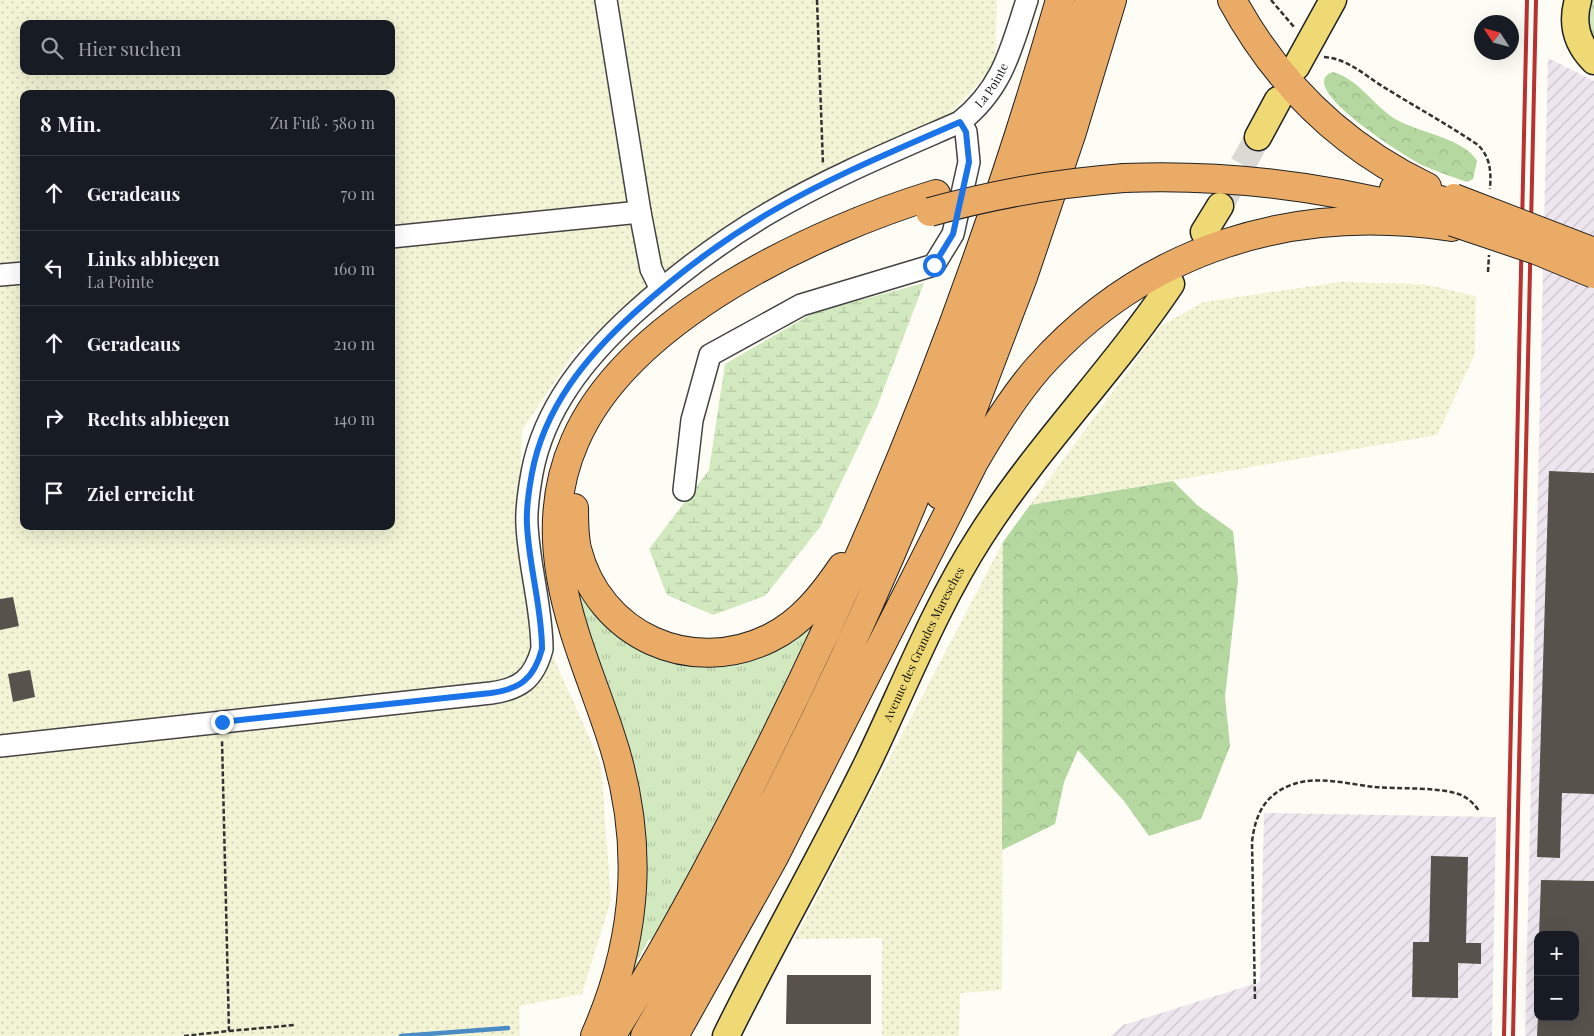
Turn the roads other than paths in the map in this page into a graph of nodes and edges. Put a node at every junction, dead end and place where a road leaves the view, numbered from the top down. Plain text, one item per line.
1 (606, 0) edge
2 (1027, 0) edge
3 (1060, 0) edge
4 (1089, 0) edge
5 (1112, 0) edge
6 (1232, 0) edge
7 (1333, 0) edge
8 (1578, 0) edge
9 (1594, 61) edge
10 (1296, 67) dead end
11 (1278, 100) dead end
12 (960, 122) junction
13 (1258, 137) tunnel mouth
14 (933, 203) junction
15 (1220, 206) tunnel mouth
16 (640, 212) junction
17 (1453, 213) junction
18 (1491, 224) junction
19 (1204, 232) dead end
20 (395, 237) edge
21 (1594, 252) edge
22 (20, 273) edge
23 (1594, 274) edge
24 (0, 275) edge
25 (1171, 284) dead end
26 (661, 288) junction
27 (900, 460) junction
28 (684, 490) dead end
29 (843, 719) junction
30 (7, 746) edge
31 (595, 1036) edge
32 (611, 1036) edge
33 (645, 1036) edge
34 (674, 1036) edge
35 (726, 1036) edge

1 - 16 street
2 - 12 street, La Pointe
3 - 27 highway
4 - 33 highway
5 - 29 highway
6 - 17 highway
7 - 10 main road
8 - 9 main road
11 - 13 main road
12 - 26 street, La Pointe
12 - 28 street
14 - 17 highway, bridge
14 - 27 highway
14 - 31 highway
15 - 19 main road
16 - 20 street
16 - 26 street
17 - 18 highway, bridge
17 - 29 highway
18 - 21 highway, bridge
18 - 23 highway, bridge
22 - 24 street
25 - 35 main road, Avenue des Grandes Maresches
26 - 30 street, La Pointe
27 - 32 highway
29 - 34 highway

